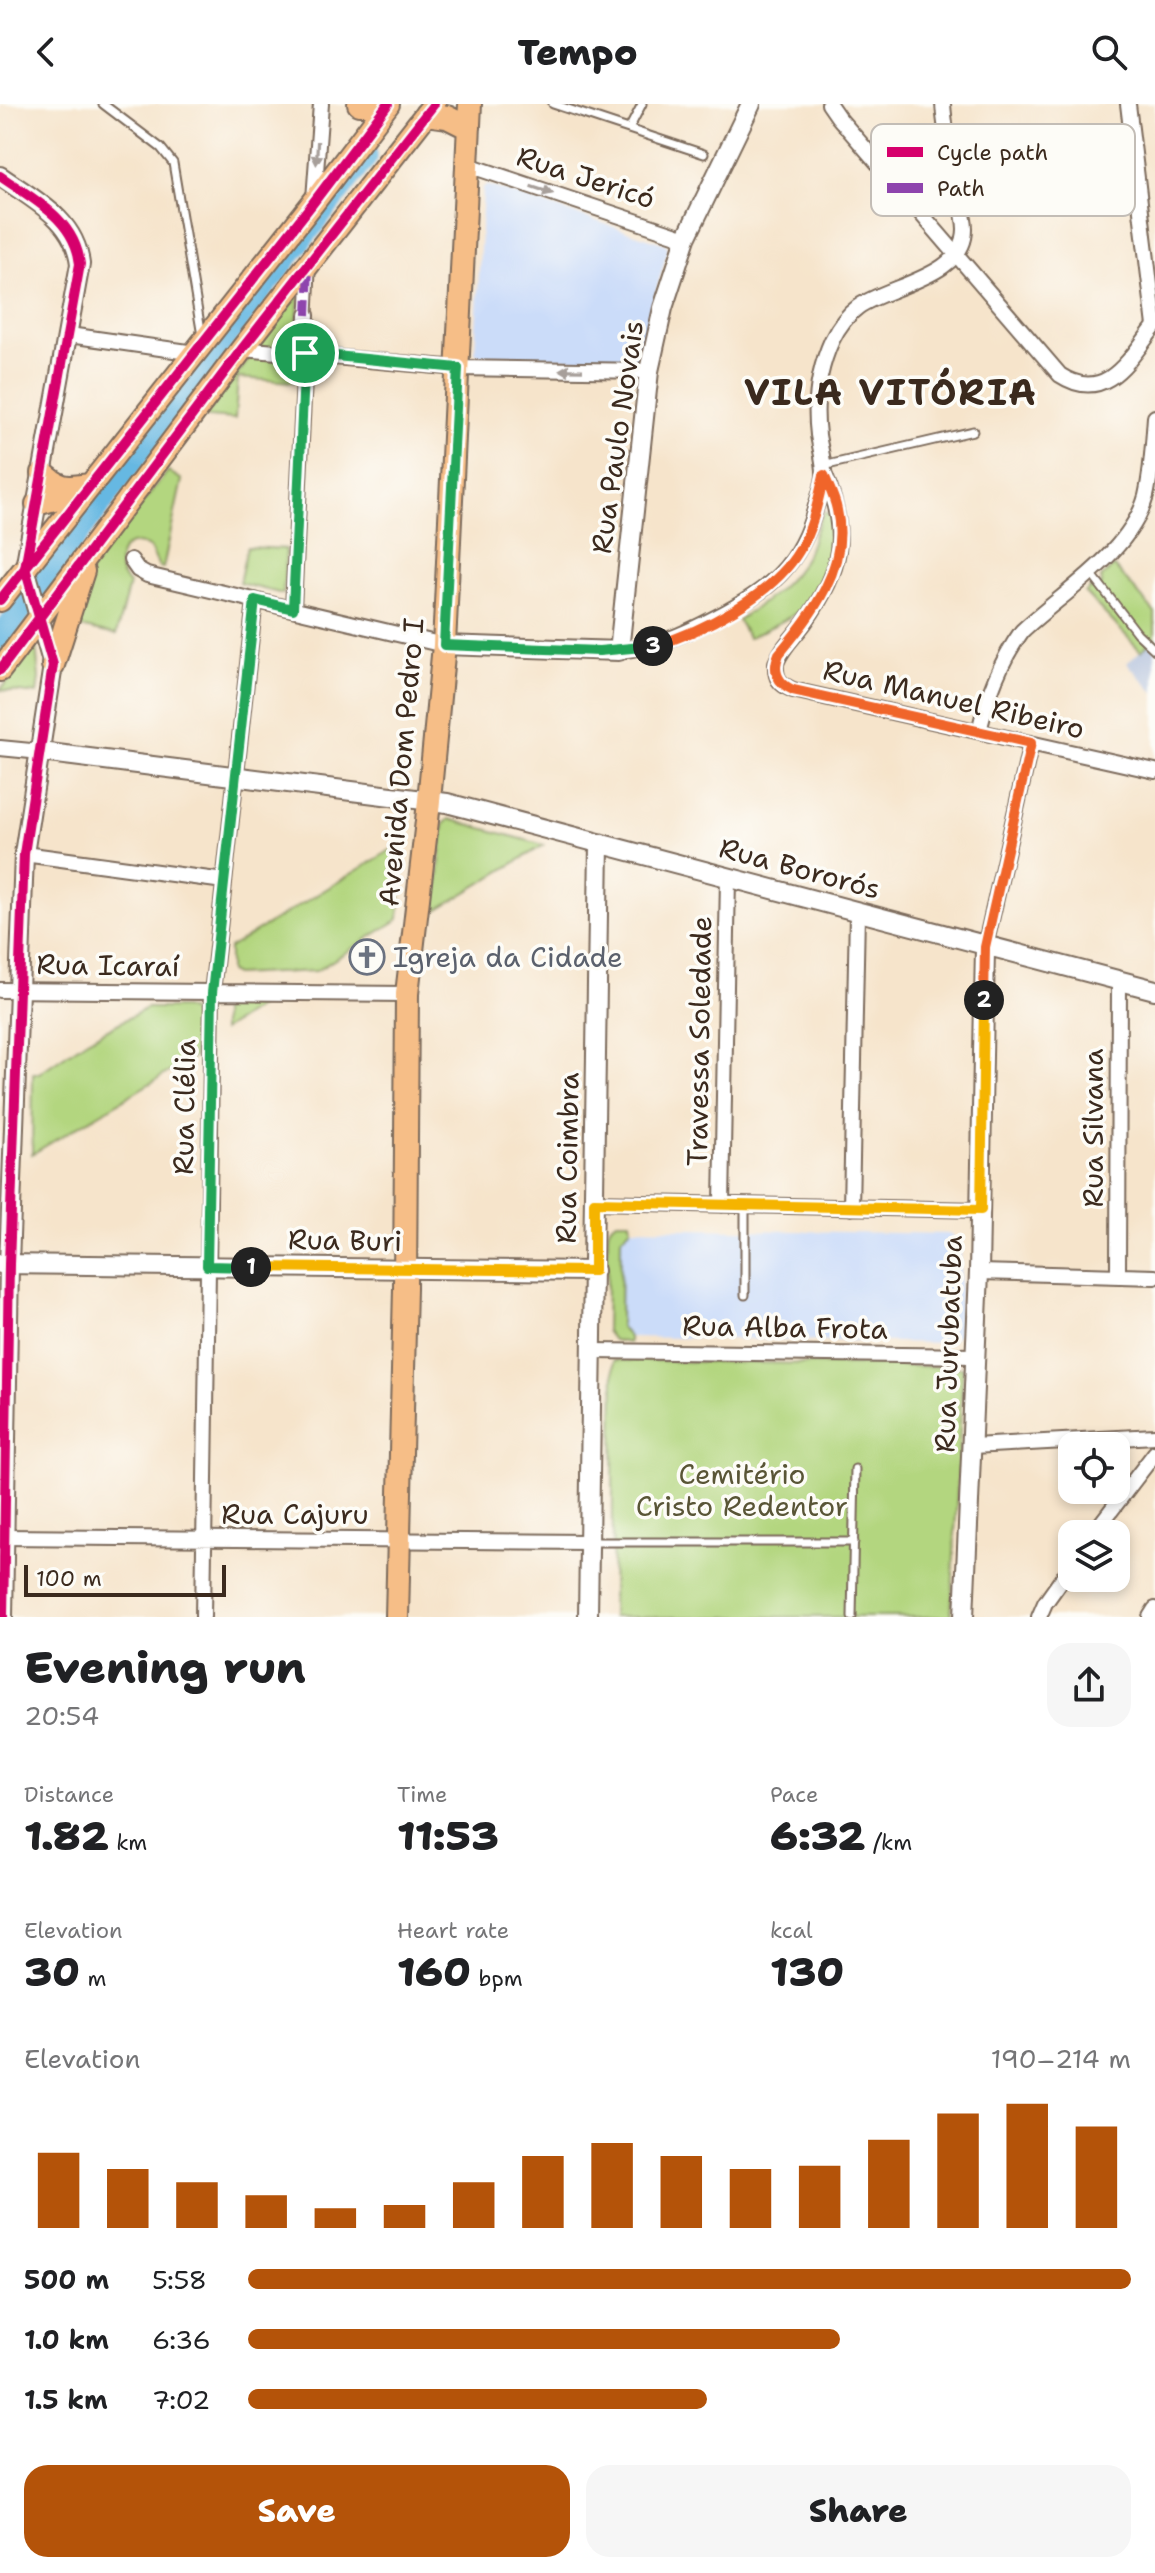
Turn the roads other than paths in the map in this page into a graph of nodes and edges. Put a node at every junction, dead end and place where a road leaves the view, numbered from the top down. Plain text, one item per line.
1 (103, 104) edge
2 (321, 104) edge
3 (359, 104) edge
4 (388, 104) edge
5 (470, 104) edge
6 (553, 104) edge
7 (642, 104) edge
8 (751, 104) edge
9 (829, 104) edge
10 (943, 104) edge
11 (1128, 104) edge
12 (430, 109) edge
13 (947, 124) edge
14 (1130, 124) edge
15 (469, 128) junction
16 (629, 129) junction
17 (704, 154) dead end
18 (871, 155) edge
19 (1135, 162) edge
20 (468, 165) junction
21 (0, 176) edge
22 (313, 203) junction
23 (923, 216) edge
24 (963, 216) edge
25 (686, 238) junction
26 (956, 254) junction
27 (309, 262) junction
28 (307, 315) joint
29 (1155, 326) edge
30 (69, 335) junction
31 (199, 348) junction
32 (242, 349) junction
33 (305, 353) junction
34 (458, 368) junction
35 (649, 371) junction
36 (1155, 417) edge
37 (973, 431) dead end
38 (824, 470) junction
39 (43, 473) junction
40 (88, 487) junction
41 (1150, 498) edge
42 (37, 504) junction
43 (89, 550) junction
44 (131, 560) dead end
45 (1090, 572) junction
46 (27, 575) junction
47 (0, 600) edge
48 (255, 600) junction
49 (293, 609) junction
50 (37, 610) junction
51 (444, 645) junction
52 (1155, 650) edge
53 (619, 651) junction
54 (53, 665) junction
55 (0, 670) edge
56 (979, 731) junction
57 (1031, 743) junction
58 (0, 748) edge
59 (41, 752) junction
60 (1155, 771) edge
61 (236, 776) junction
62 (430, 801) junction
63 (599, 843) junction
64 (24, 854) junction
65 (728, 878) junction
66 (224, 881) junction
67 (857, 913) junction
68 (985, 947) junction
69 (1119, 981) junction
70 (9, 990) edge
71 (1155, 990) edge
72 (212, 993) junction
73 (407, 994) junction
74 (594, 1202) junction
75 (722, 1205) junction
76 (745, 1206) junction
77 (851, 1208) junction
78 (981, 1210) junction
79 (5, 1264) edge
80 (207, 1266) junction
81 (405, 1269) junction
82 (594, 1271) junction
83 (979, 1272) junction
84 (1118, 1276) junction
85 (1155, 1277) edge
86 (745, 1295) dead end
87 (592, 1351) junction
88 (976, 1356) junction
89 (1155, 1436) edge
90 (973, 1446) junction
91 (1155, 1453) edge
92 (855, 1469) dead end
93 (1104, 1520) edge
94 (2, 1537) edge
95 (204, 1539) junction
96 (397, 1540) junction
97 (589, 1542) junction
98 (854, 1542) junction
99 (1058, 1585) edge
100 (1155, 1609) edge
101 (3, 1617) edge
102 (203, 1617) edge
103 (397, 1617) edge
104 (588, 1617) edge
105 (852, 1617) edge
106 (964, 1617) edge
107 (1039, 1617) edge
108 (1150, 1617) edge

1 - 31 lane
2 -> 22 street
3 - 4 main road
4 - 22 main road
5 - 15 main road, Avenida Dom Pedro I
6 - 16 lane
7 - 16 lane
8 - 25 street, Rua Paulo Novais
9 - 18 street
10 - 13 street
11 - 14 street
12 - 15 main road
12 - 27 main road
15 - 20 main road, Avenida Dom Pedro I
16 - 17 lane
19 - 29 street
20 -> 25 street, Rua Jericó
20 - 34 main road, Avenida Dom Pedro I
21 - 30 street
22 - 31 main road
23 - 26 street
24 - 26 street
25 - 35 street, Rua Paulo Novais
26 - 29 street
26 - 38 street
27 - 28 street
27 - 32 main road
28 - 33 street
30 - 31 street
30 - 39 street
31 - 40 main road
32 - 33 street
32 - 43 main road
33 - 34 street
33 - 49 street
35 -> 34 street
34 - 51 main road, Avenida Dom Pedro I
35 - 53 street, Rua Paulo Novais
36 - 41 street
37 - 38 lane
38 - 53 street
38 - 56 street, Rua Manuel Ribeiro
39 - 40 main road
39 - 42 street
40 - 42 main road
40 - 46 main road
41 - 45 street
42 - 46 street
43 - 50 main road
43 - 54 main road
44 - 48 street
45 - 52 lane
45 - 56 street
46 - 47 main road
46 - 50 street
48 - 49 street
48 - 61 street, Rua Clélia
49 - 51 street
50 - 54 street
50 - 55 main road
51 - 53 street
51 - 62 main road, Avenida Dom Pedro I
54 - 59 street
56 - 57 street, Rua Manuel Ribeiro
57 - 60 street, Rua Manuel Ribeiro
57 - 68 street, Rua Jurubatuba
58 - 59 street
59 - 61 street, Rua Bororós
59 - 64 street
61 - 62 street, Rua Bororós
61 - 66 street, Rua Clélia
62 - 63 street, Rua Bororós
62 - 73 main road, Avenida Dom Pedro I
63 - 65 street, Rua Bororós
63 - 74 street, Rua Coimbra
64 - 66 street
64 - 70 street
65 - 67 street, Rua Bororós
65 - 75 street, Travessa Soledade
66 - 72 street, Rua Clélia
67 - 68 street, Rua Bororós
67 - 77 street
68 - 69 street, Rua Bororós
68 - 78 street, Rua Jurubatuba
69 - 71 street, Rua Bororós
69 - 84 street, Rua Silvana
70 - 72 street, Rua Icaraí
70 - 79 street
72 - 73 street, Rua Icaraí
72 - 80 street, Rua Clélia
73 - 81 main road, Avenida Dom Pedro I
74 - 75 street
74 - 82 street, Rua Coimbra
75 - 76 street
76 - 77 street
76 - 86 lane
77 - 78 street
78 - 83 street, Rua Jurubatuba
79 - 80 street, Rua Buri
79 - 94 street
80 - 81 street, Rua Buri
80 - 95 street, Rua Clélia
81 - 82 street, Rua Buri
81 - 96 main road, Avenida Dom Pedro I
82 - 87 street, Rua Coimbra
83 - 84 street
83 - 88 street, Rua Jurubatuba
84 - 85 street
87 - 88 street, Rua Alba Frota
87 - 97 street, Rua Coimbra
88 - 90 street, Rua Jurubatuba
89 - 90 street
90 - 106 street, Rua Jurubatuba
91 - 93 street
92 - 98 lane
94 - 95 street, Rua Cajuru
94 - 101 street
95 - 96 street, Rua Cajuru
95 - 102 street, Rua Clélia
96 - 97 street, Rua Cajuru
96 - 103 main road, Avenida Dom Pedro I
97 - 98 lane
97 - 104 street, Rua Coimbra
98 - 105 lane
99 - 107 street
100 - 108 street

